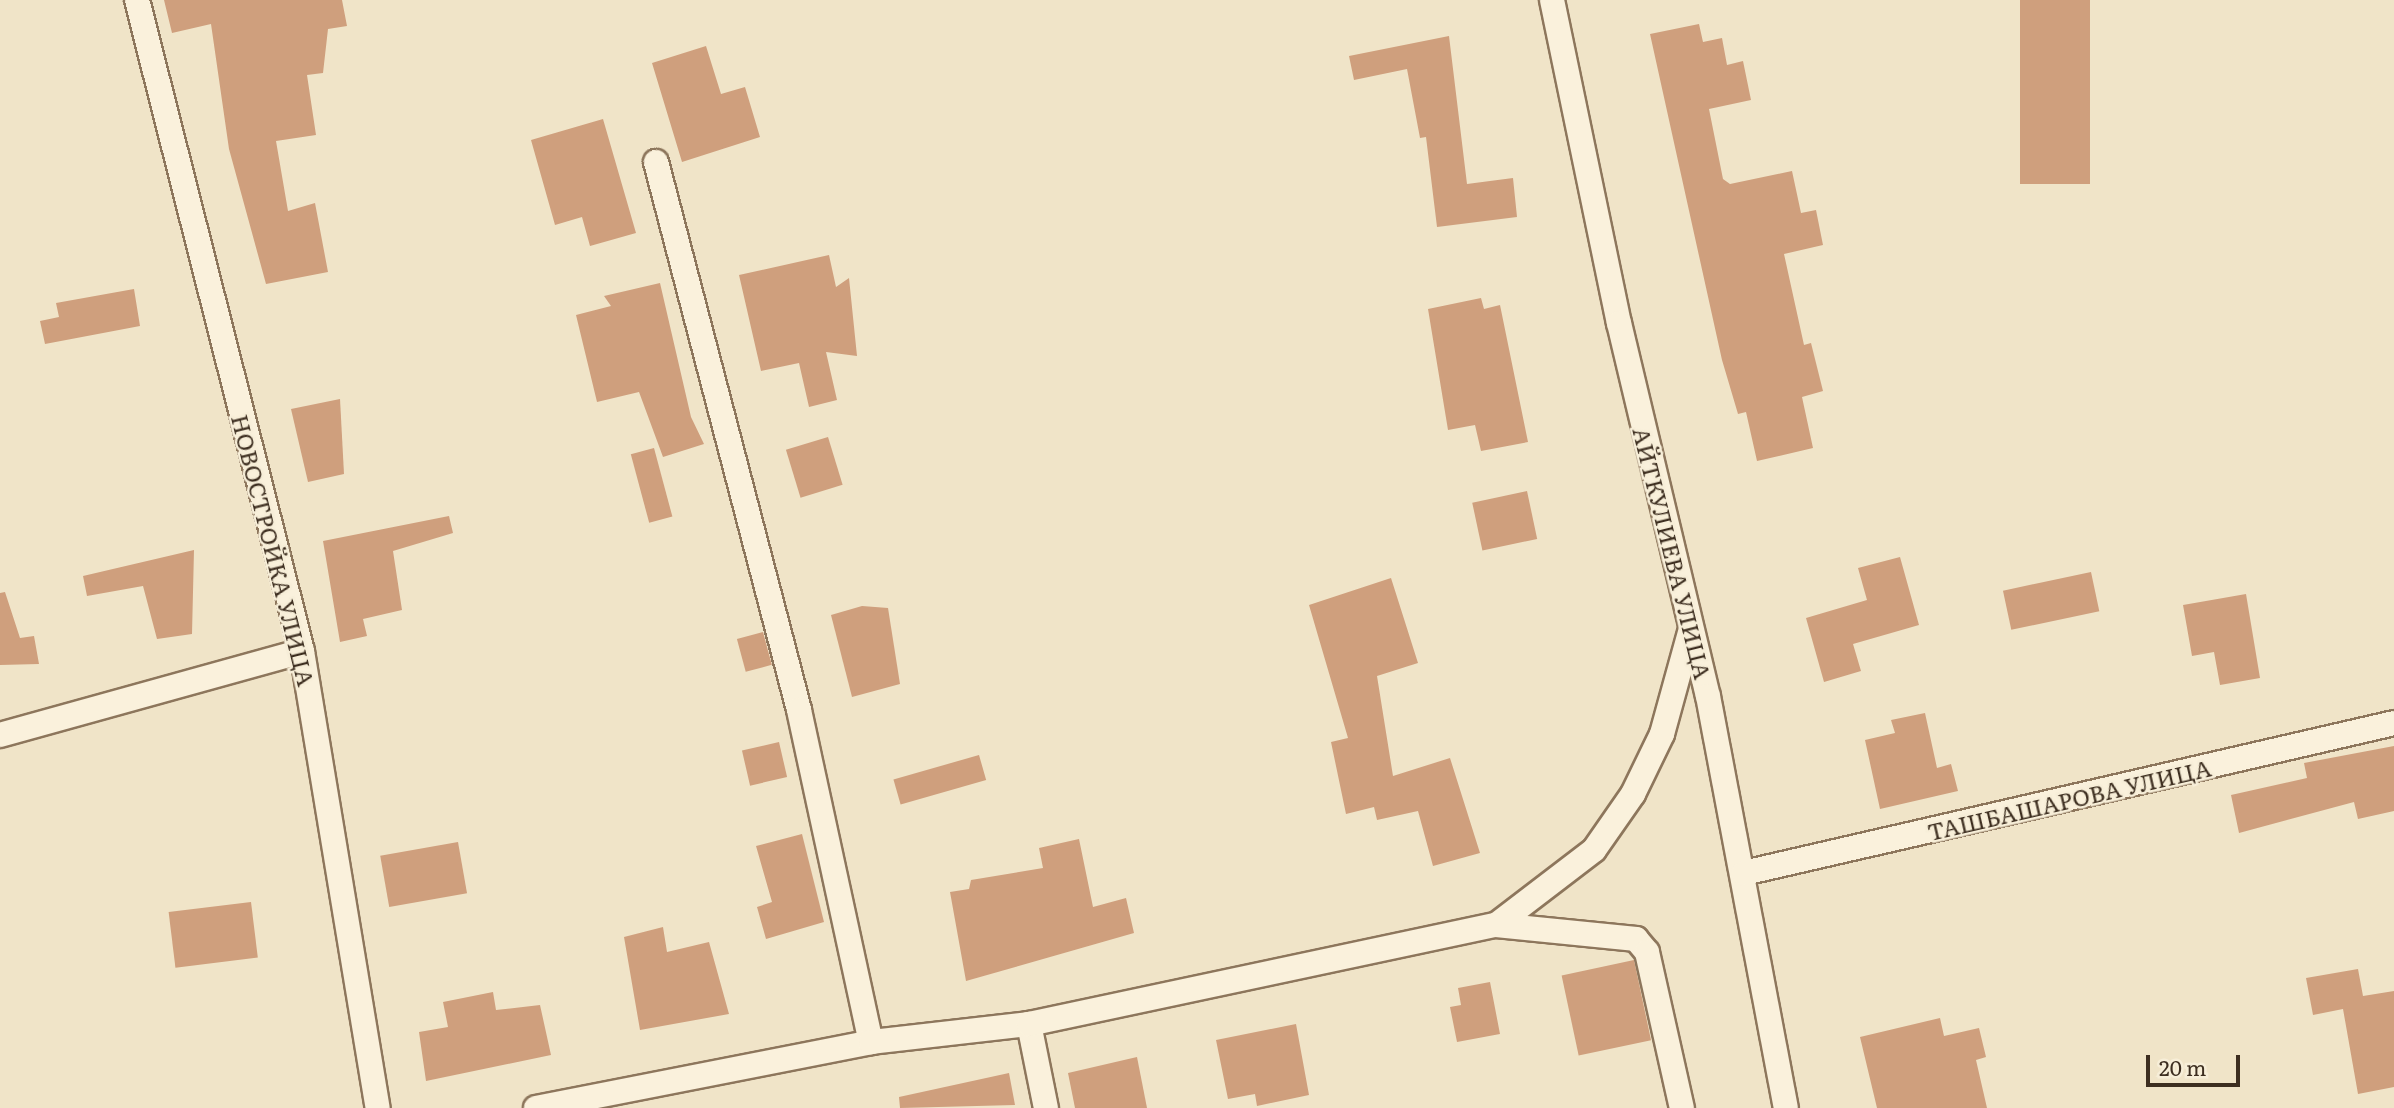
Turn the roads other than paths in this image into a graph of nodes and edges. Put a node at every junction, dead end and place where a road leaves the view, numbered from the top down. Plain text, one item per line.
1 (136, 0) edge
2 (1552, 0) edge
3 (656, 162) dead end
4 (1691, 629) junction
5 (302, 652) junction
6 (2394, 723) edge
7 (0, 734) edge
8 (1744, 873) junction
9 (1496, 925) junction
10 (1029, 1024) junction
11 (871, 1042) junction
12 (378, 1108) edge
13 (537, 1108) edge
14 (1046, 1108) edge
15 (1682, 1108) edge
16 (1786, 1108) edge

1 - 5 street, НОВОСТРОЙКА УЛИЦА
2 - 4 street, АЙТКУЛИЕВА УЛИЦА
3 - 11 street
4 - 8 street, АЙТКУЛИЕВА УЛИЦА
4 - 9 street
5 - 7 street
5 - 12 street, НОВОСТРОЙКА УЛИЦА
6 - 8 street, ТАШБАШАРОВА УЛИЦА
8 - 16 street, АЙТКУЛИЕВА УЛИЦА
9 - 10 street
9 - 15 street
10 - 11 street
10 - 14 street
11 - 13 street

